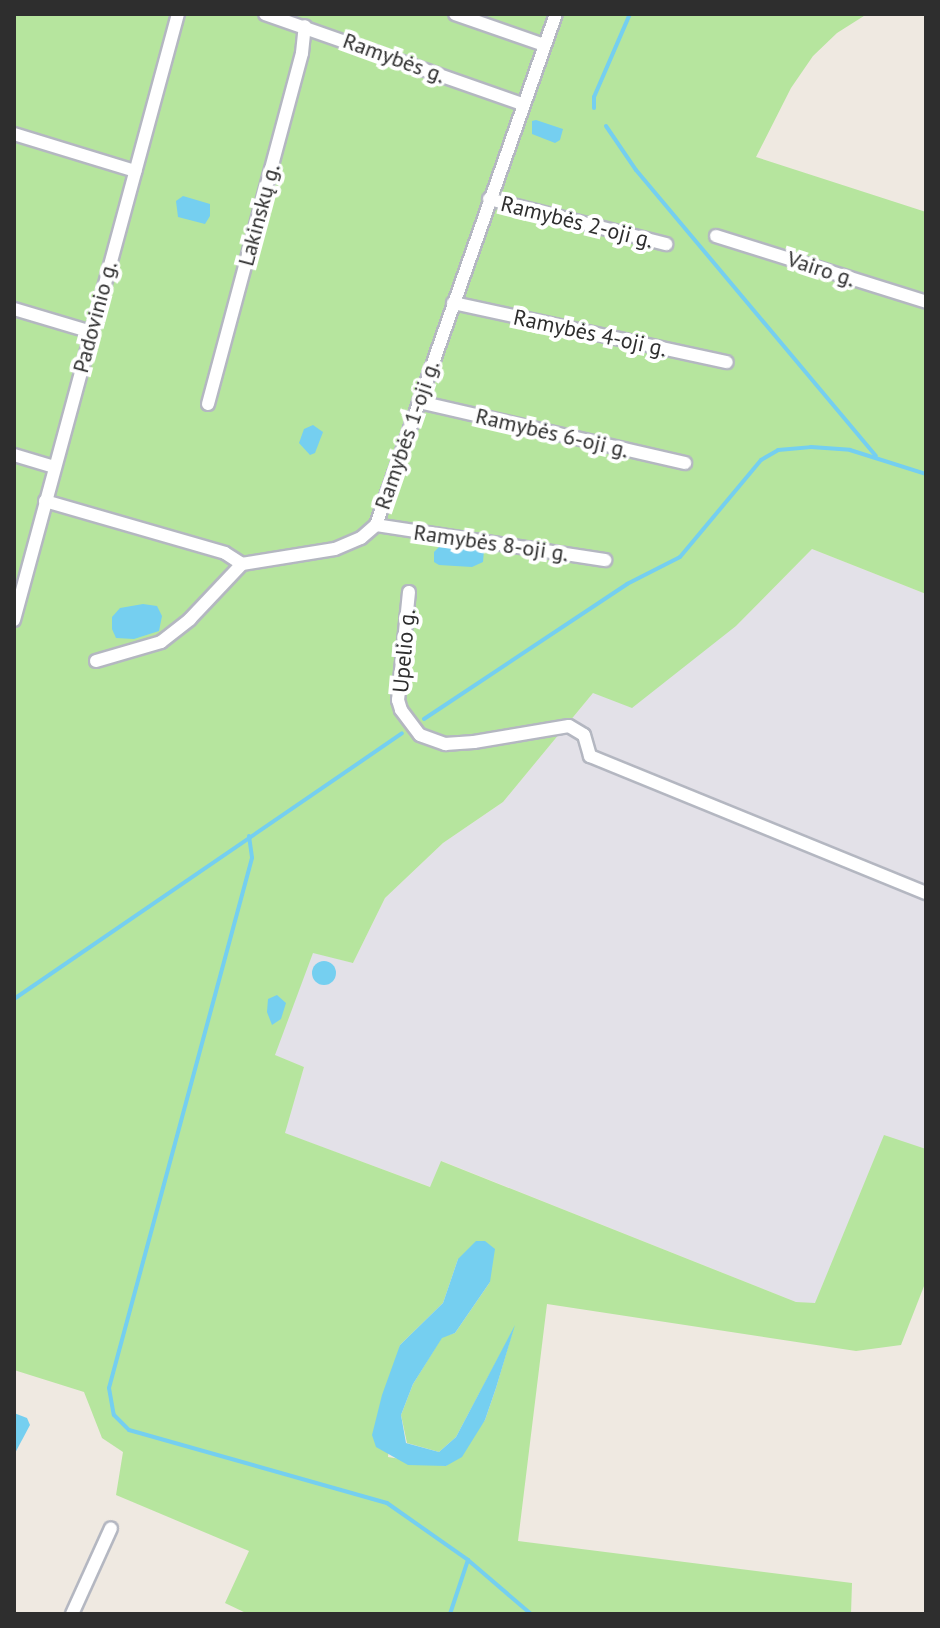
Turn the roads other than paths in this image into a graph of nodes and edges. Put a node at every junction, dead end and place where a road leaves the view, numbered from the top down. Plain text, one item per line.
1 (178, 14) edge
2 (265, 14) edge
3 (455, 14) edge
4 (556, 14) edge
5 (305, 26) junction
6 (544, 45) junction
7 (522, 104) junction
8 (14, 134) edge
9 (135, 171) junction
10 (489, 199) junction
11 (716, 236) dead end
12 (666, 244) dead end
13 (926, 302) edge
14 (453, 303) junction
15 (14, 309) edge
16 (91, 332) junction
17 (727, 362) dead end
18 (419, 402) junction
19 (208, 404) dead end
20 (14, 455) edge
21 (685, 463) dead end
22 (54, 467) junction
23 (45, 501) junction
24 (376, 525) junction
25 (605, 560) dead end
26 (242, 564) junction
27 (409, 592) dead end
28 (17, 598) edge
29 (14, 620) edge
30 (96, 661) dead end
31 (926, 893) edge
32 (111, 1528) dead end
33 (72, 1614) edge

1 - 9 street, Padovinio g.
2 - 5 street, Ramybės g.
3 - 6 street
4 - 6 street, Ramybės 1-oji g.
5 - 7 street, Ramybės g.
5 - 19 street, Lakinskų g.
6 - 7 street, Ramybės 1-oji g.
7 - 10 street, Ramybės 1-oji g.
8 - 9 street
9 - 16 street, Padovinio g.
10 - 12 street, Ramybės 2-oji g.
10 - 14 street, Ramybės 1-oji g.
11 - 13 street, Vairo g.
14 - 17 street, Ramybės 4-oji g.
14 - 18 street, Ramybės 1-oji g.
15 - 16 street
16 - 22 street, Padovinio g.
18 - 21 street, Ramybės 6-oji g.
18 - 24 street, Ramybės 1-oji g.
20 - 22 street
22 - 23 street, Padovinio g.
23 - 26 street
23 - 28 street, Padovinio g.
24 - 25 street, Ramybės 8-oji g.
24 - 26 street, Ramybės 1-oji g.
26 - 30 street
27 - 31 street, Upelio g.
28 - 29 street, Padovinio g.
32 - 33 street

